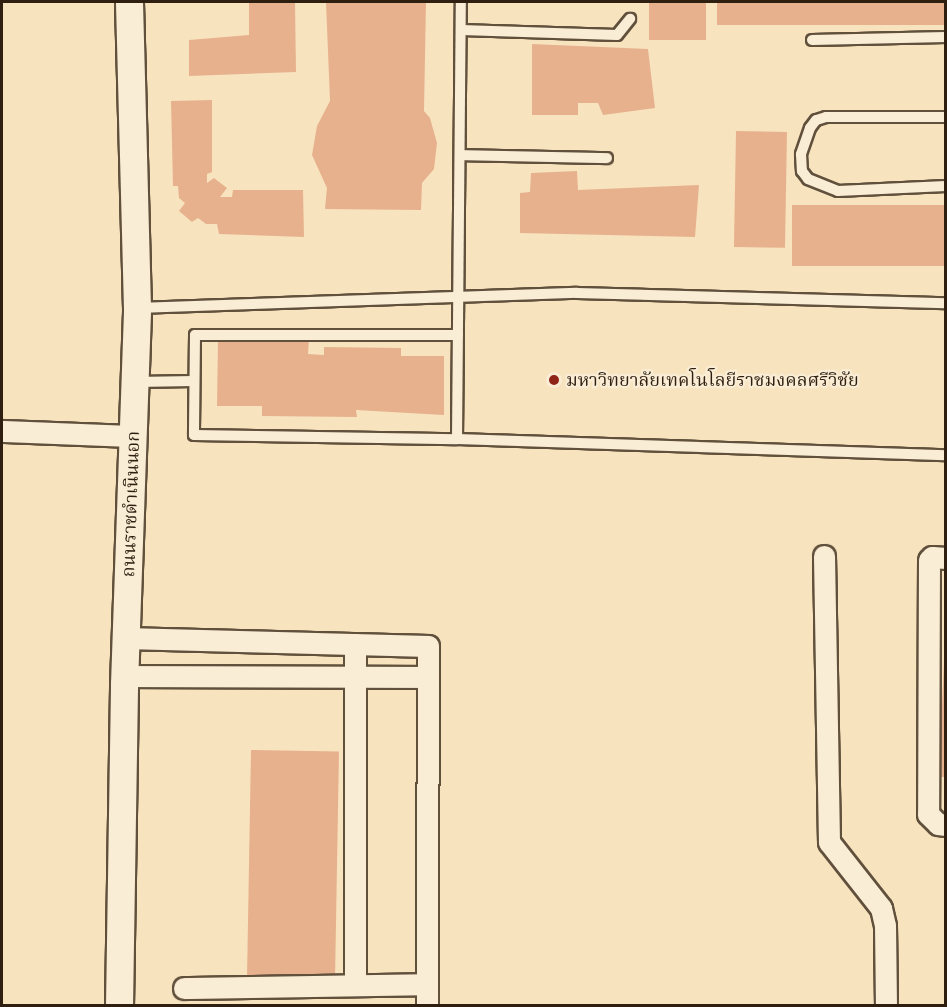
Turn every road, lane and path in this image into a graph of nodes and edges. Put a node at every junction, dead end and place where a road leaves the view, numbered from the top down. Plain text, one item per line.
1 (129, 2) edge
2 (461, 2) edge
3 (630, 19) dead end
4 (461, 30) junction
5 (945, 37) edge
6 (812, 40) dead end
7 (945, 117) edge
8 (460, 156) junction
9 (608, 158) dead end
10 (945, 186) edge
11 (459, 298) junction
12 (945, 303) edge
13 (137, 308) junction
14 (459, 335) junction
15 (194, 381) junction
16 (135, 382) junction
17 (2, 431) edge
18 (133, 436) junction
19 (457, 439) junction
20 (945, 455) edge
21 (824, 556) dead end
22 (945, 558) edge
23 (126, 638) junction
24 (355, 644) junction
25 (124, 676) junction
26 (355, 677) junction
27 (427, 677) junction
28 (945, 825) edge
29 (427, 984) junction
30 (355, 985) junction
31 (184, 988) dead end
32 (119, 1005) edge
33 (427, 1005) edge
34 (886, 1005) edge

1 - 13 street, ถนนราชดำเนินนอก
2 - 4 lane
3 - 4 lane
4 - 8 lane
5 - 6 lane
7 - 10 lane
8 - 9 lane
8 - 11 lane
11 - 12 lane
11 - 13 lane
11 - 14 lane
13 - 16 street, ถนนราชดำเนินนอก
14 - 15 lane
14 - 19 lane
15 - 16 lane
15 - 19 lane
16 - 18 street, ถนนราชดำเนินนอก
17 - 18 street
18 - 23 street, ถนนราชดำเนินนอก
19 - 20 lane
21 - 34 street
22 - 28 street
23 - 24 street
23 - 25 street, ถนนราชดำเนินนอก
24 - 26 street
24 - 27 street
25 - 26 street
25 - 32 street, ถนนราชดำเนินนอก
26 - 27 street
26 - 30 street
27 - 29 street
29 - 30 street
29 - 33 street
30 - 31 street

